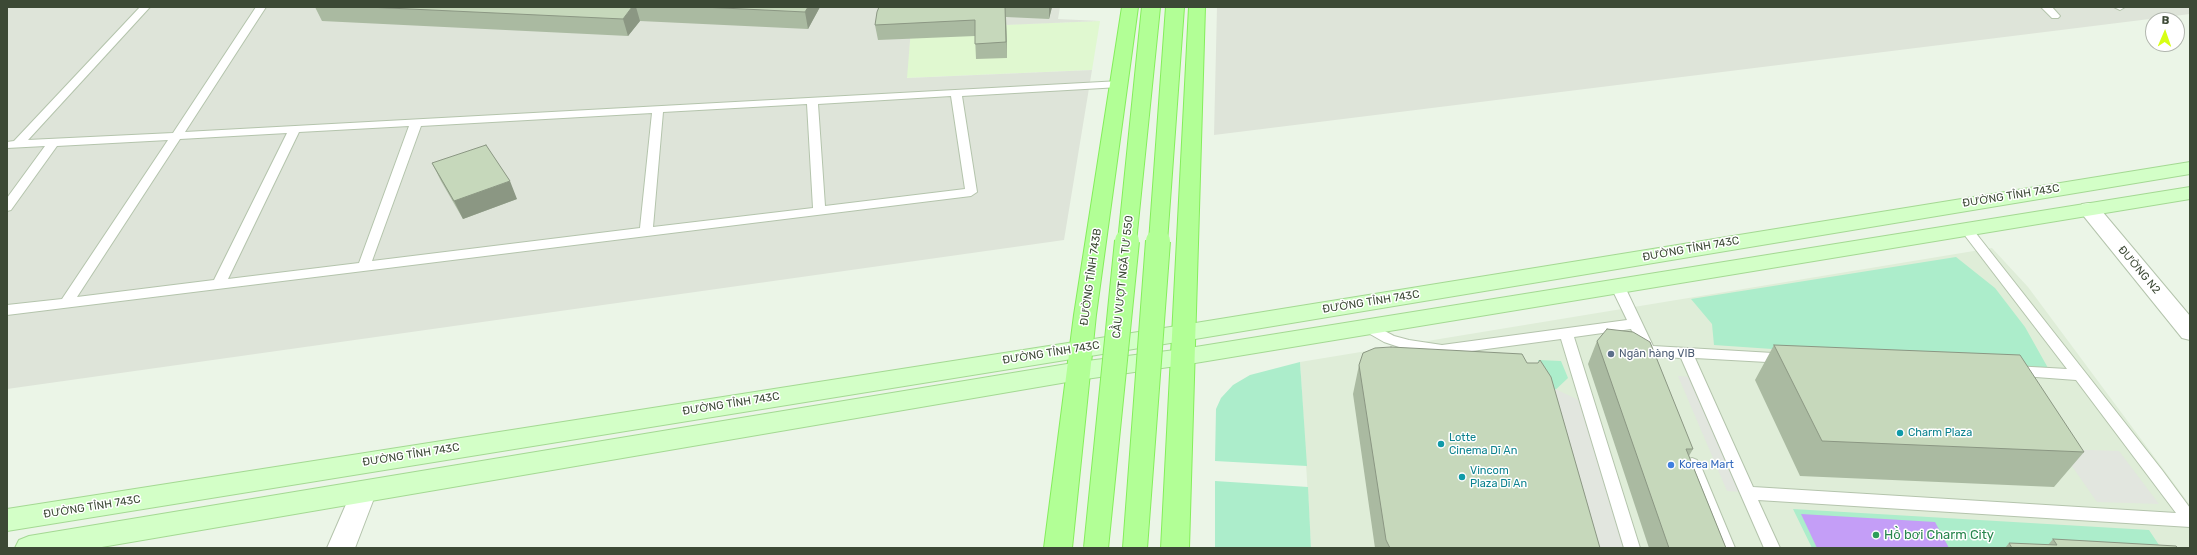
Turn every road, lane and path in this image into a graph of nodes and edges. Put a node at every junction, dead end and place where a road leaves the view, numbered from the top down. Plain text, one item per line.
1 (145, 7) edge
2 (260, 7) edge
3 (1130, 7) edge
4 (1151, 7) edge
5 (1175, 7) edge
6 (1197, 7) edge
7 (2046, 7) edge
8 (2055, 16) dead end
9 (1120, 84) junction
10 (956, 93) junction
11 (812, 101) junction
12 (658, 109) junction
13 (416, 122) junction
14 (295, 129) junction
15 (176, 136) junction
16 (54, 142) junction
17 (13, 145) edge
18 (2190, 168) edge
19 (2061, 188) junction
20 (2190, 193) edge
21 (7, 207) edge
22 (2089, 209) junction
23 (820, 210) junction
24 (1967, 230) junction
25 (646, 232) junction
26 (1600, 265) junction
27 (364, 266) junction
28 (219, 284) junction
29 (1618, 287) junction
30 (67, 302) junction
31 (7, 310) edge
32 (1636, 324) junction
33 (1368, 327) junction
34 (2190, 332) edge
35 (1566, 334) junction
36 (1521, 340) junction
37 (1183, 345) junction
38 (1408, 345) junction
39 (1648, 350) junction
40 (1685, 352) junction
41 (1518, 356) edge
42 (1080, 359) junction
43 (1796, 359) edge
44 (1450, 364) edge
45 (1653, 365) edge
46 (2001, 370) edge
47 (2080, 375) junction
48 (1685, 448) edge
49 (414, 455) junction
50 (405, 486) junction
51 (363, 493) junction
52 (1748, 493) junction
53 (7, 520) edge
54 (2190, 520) edge
55 (29, 548) edge
56 (342, 548) edge
57 (1058, 548) edge
58 (1096, 548) edge
59 (1135, 548) edge
60 (1175, 548) edge
61 (1632, 548) edge
62 (1727, 548) edge
63 (1772, 548) edge

1 - 17 lane
2 - 15 lane
3 - 9 main road, ĐƯỜNG TỈNH 743B
4 - 58 main road, CẦU VƯỢT NGÃ TƯ 550, bridge
5 - 59 main road, bridge
6 - 37 main road
7 - 8 lane
9 - 10 lane
9 - 42 main road, ĐƯỜNG TỈNH 743B
10 - 11 lane
10 - 23 lane
11 - 12 lane
11 - 23 lane
12 - 13 lane
12 - 25 lane
13 - 14 lane
13 - 27 lane
14 - 15 lane
14 - 28 lane
15 - 16 lane
15 - 30 lane
16 - 17 lane
16 - 21 lane
18 - 19 main road, ĐƯỜNG TỈNH 743C
19 - 22 main road
19 - 26 main road, ĐƯỜNG TỈNH 743C
20 - 22 main road, ĐƯỜNG TỈNH 743C
22 - 24 main road, ĐƯỜNG TỈNH 743C
22 - 34 street, ĐƯỜNG N2
23 - 25 lane
24 - 29 main road, ĐƯỜNG TỈNH 743C
24 - 47 lane
25 - 27 lane
26 - 29 main road
26 - 37 main road, ĐƯỜNG TỈNH 743C
27 - 28 lane
28 - 30 lane
29 - 32 lane
29 - 33 main road, ĐƯỜNG TỈNH 743C
30 - 31 lane
32 - 35 lane
32 - 39 lane
33 - 37 main road, ĐƯỜNG TỈNH 743C
33 - 38 lane
35 - 36 lane
35 - 61 lane
36 - 38 lane
36 - 41 lane
37 - 42 main road, ĐƯỜNG TỈNH 743C
37 - 60 main road
38 - 44 lane
39 - 40 lane
39 - 45 lane
40 - 43 lane
40 - 52 lane
42 - 49 main road, ĐƯỜNG TỈNH 743C
42 - 50 main road, ĐƯỜNG TỈNH 743C
42 - 57 main road, ĐƯỜNG TỈNH 743B
46 - 47 lane
47 - 54 lane
48 - 62 lane
49 - 50 main road
49 - 53 main road, ĐƯỜNG TỈNH 743C
50 - 51 main road, ĐƯỜNG TỈNH 743C
51 - 55 main road, ĐƯỜNG TỈNH 743C
51 - 56 street
52 - 54 lane
52 - 63 lane

